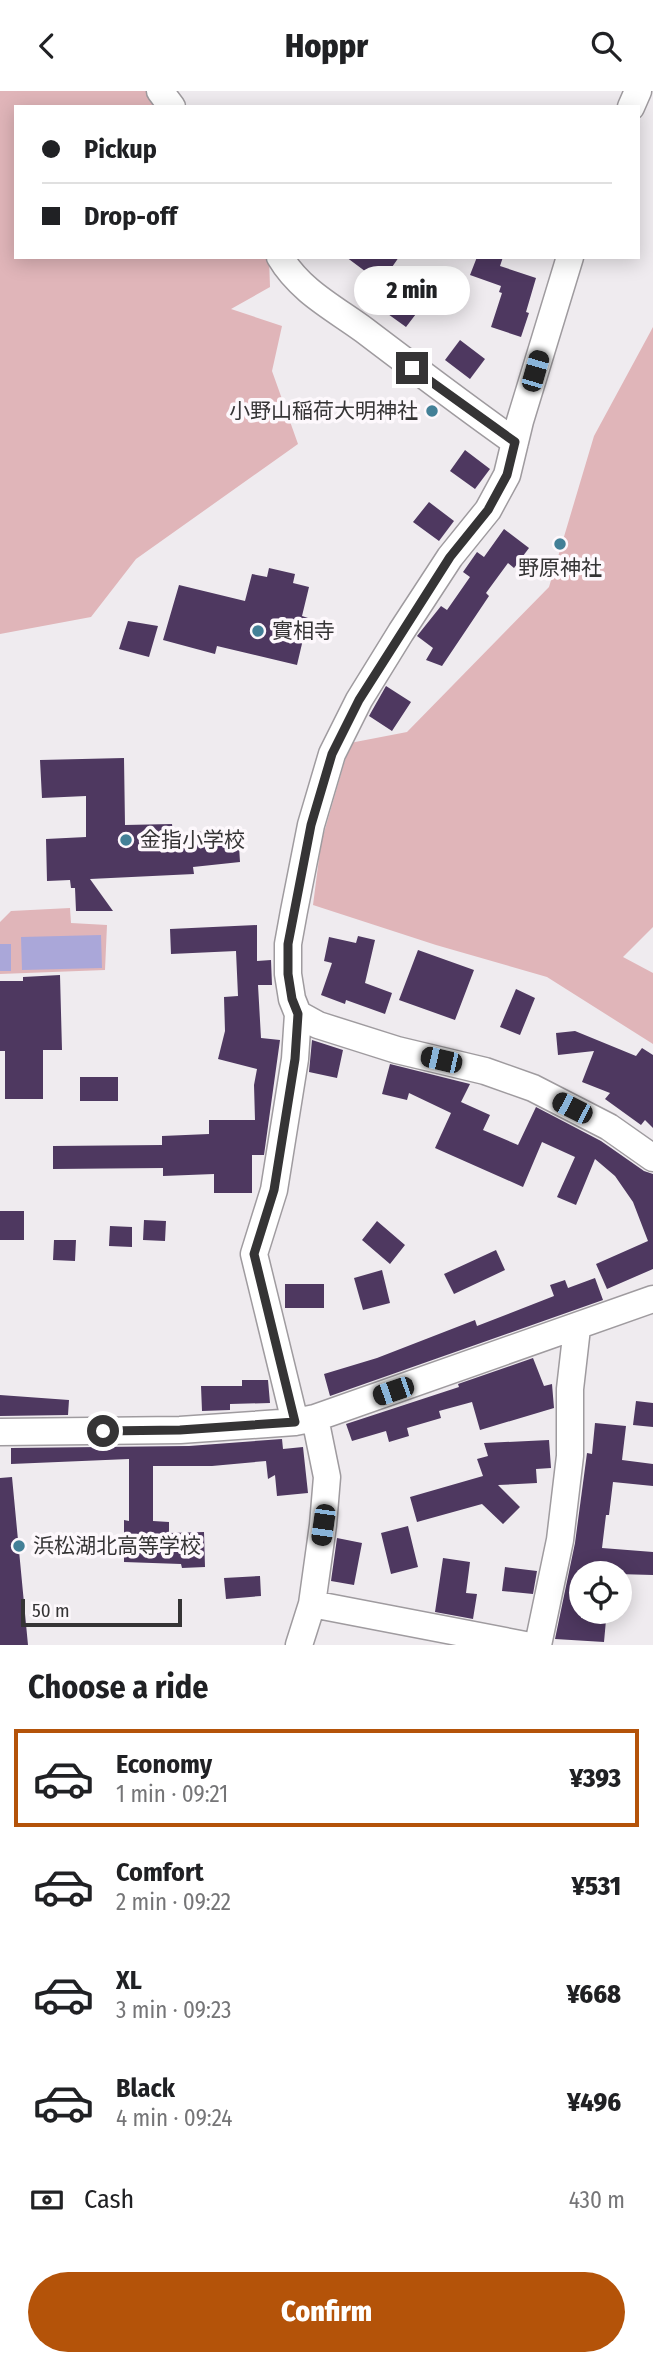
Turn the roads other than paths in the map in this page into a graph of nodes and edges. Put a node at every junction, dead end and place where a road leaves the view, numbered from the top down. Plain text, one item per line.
1 (282, 259) edge
2 (569, 259) edge
3 (515, 442) junction
4 (298, 1014) junction
5 (653, 1158) edge
6 (653, 1300) edge
7 (577, 1328) junction
8 (305, 1420) junction
9 (0, 1432) edge
10 (312, 1604) junction
11 (299, 1645) edge
12 (525, 1645) edge
13 (538, 1645) edge

1 - 3 street
2 - 3 street
3 - 4 street
4 - 5 street
4 - 8 street
6 - 7 street
7 - 8 street
7 - 13 street
8 - 9 street
8 - 10 street
10 - 11 street
10 - 12 street

